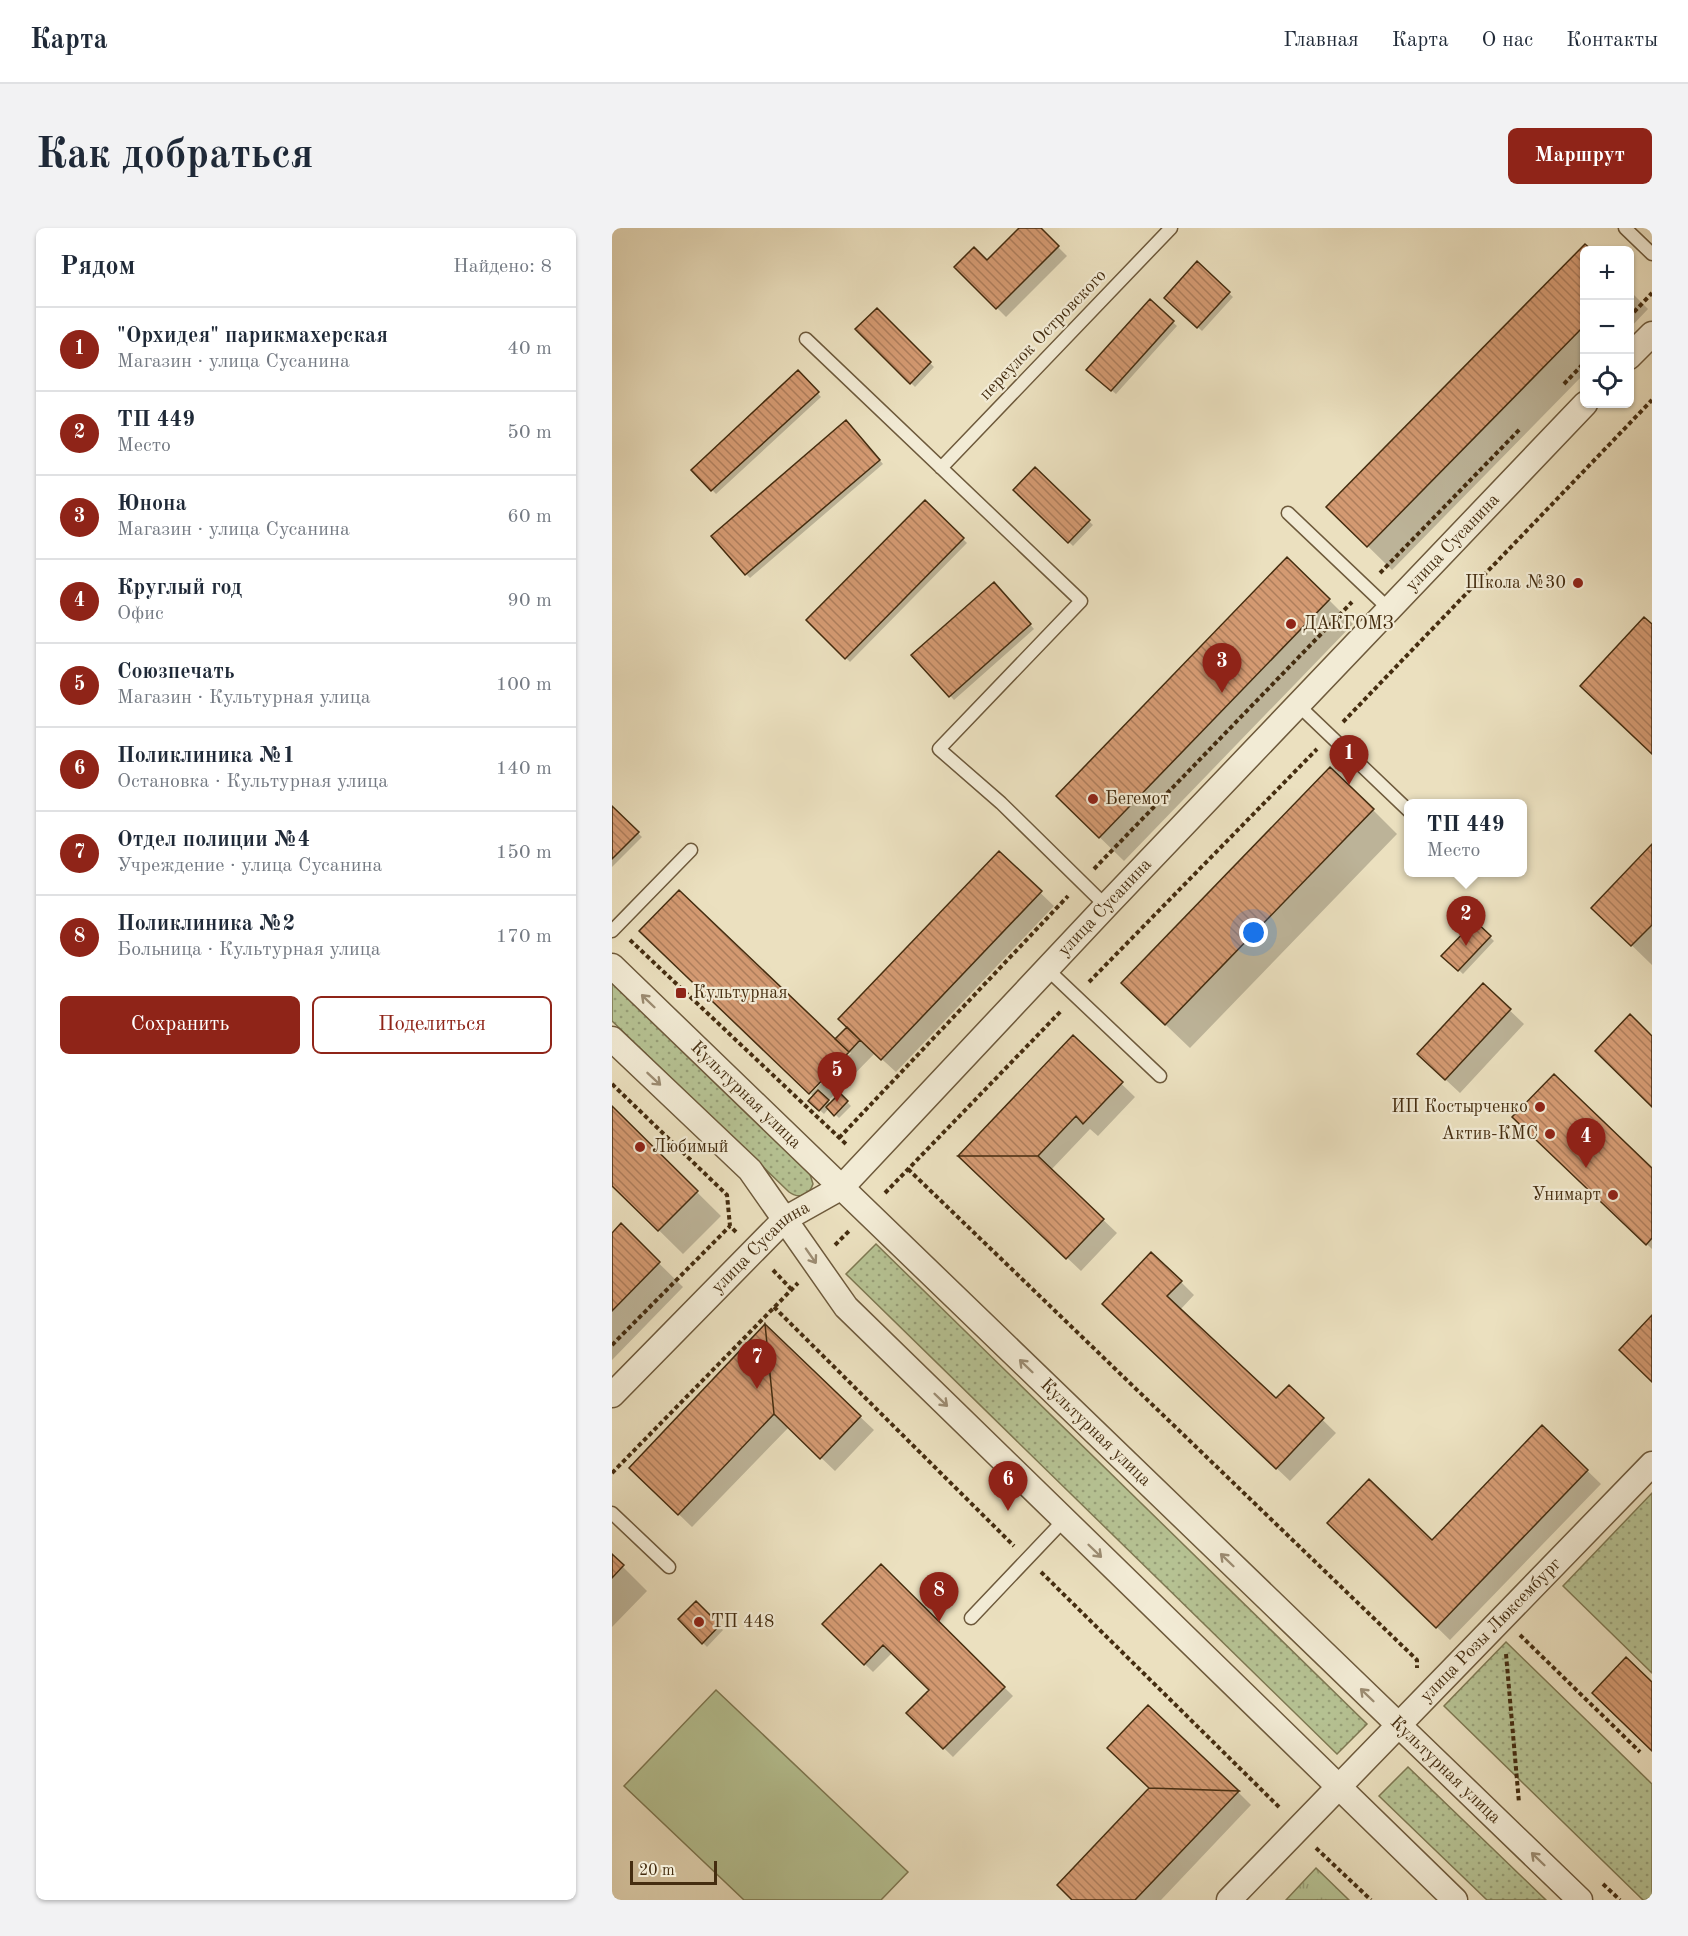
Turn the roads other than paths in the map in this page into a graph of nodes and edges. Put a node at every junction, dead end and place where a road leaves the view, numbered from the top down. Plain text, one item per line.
1 (1171, 228) edge
2 (1625, 228) edge
3 (1652, 254) edge
4 (1652, 334) edge
5 (806, 339) dead end
6 (1632, 354) edge
7 (1581, 408) edge
8 (941, 468) junction
9 (1287, 513) dead end
10 (1389, 609) junction
11 (1298, 705) junction
12 (1404, 806) edge
13 (691, 850) dead end
14 (1106, 906) junction
15 (614, 929) edge
16 (612, 966) edge
17 (1047, 969) junction
18 (612, 1039) edge
19 (1160, 1076) dead end
20 (842, 1188) junction
21 (785, 1219) junction
22 (612, 1395) edge
23 (1652, 1464) edge
24 (612, 1513) edge
25 (1064, 1520) junction
26 (669, 1567) dead end
27 (971, 1618) dead end
28 (1398, 1725) junction
29 (1338, 1787) junction
30 (1229, 1900) edge
31 (1455, 1900) edge
32 (1580, 1900) edge

1 - 8 lane, переулок Островского
2 - 3 lane
4 - 6 street
5 - 8 lane
7 - 10 street, улица Сусанина
8 - 14 lane
9 - 10 lane
10 - 11 street, улица Сусанина
11 - 12 lane
11 - 14 street, улица Сусанина
13 - 15 lane
14 - 17 street, улица Сусанина
20 -> 16 street, Культурная улица
17 - 19 lane
17 - 20 street, улица Сусанина
18 -> 21 street
20 - 21 street, улица Сусанина
28 -> 20 street, Культурная улица
21 - 22 street, улица Сусанина
21 -> 25 street
23 - 28 street, улица Розы Люксембург
24 - 26 lane
25 - 27 lane
25 -> 29 street
28 - 29 street, улица Розы Люксембург
32 -> 28 street, Культурная улица
29 - 30 street, улица Розы Люксембург
29 - 31 street

